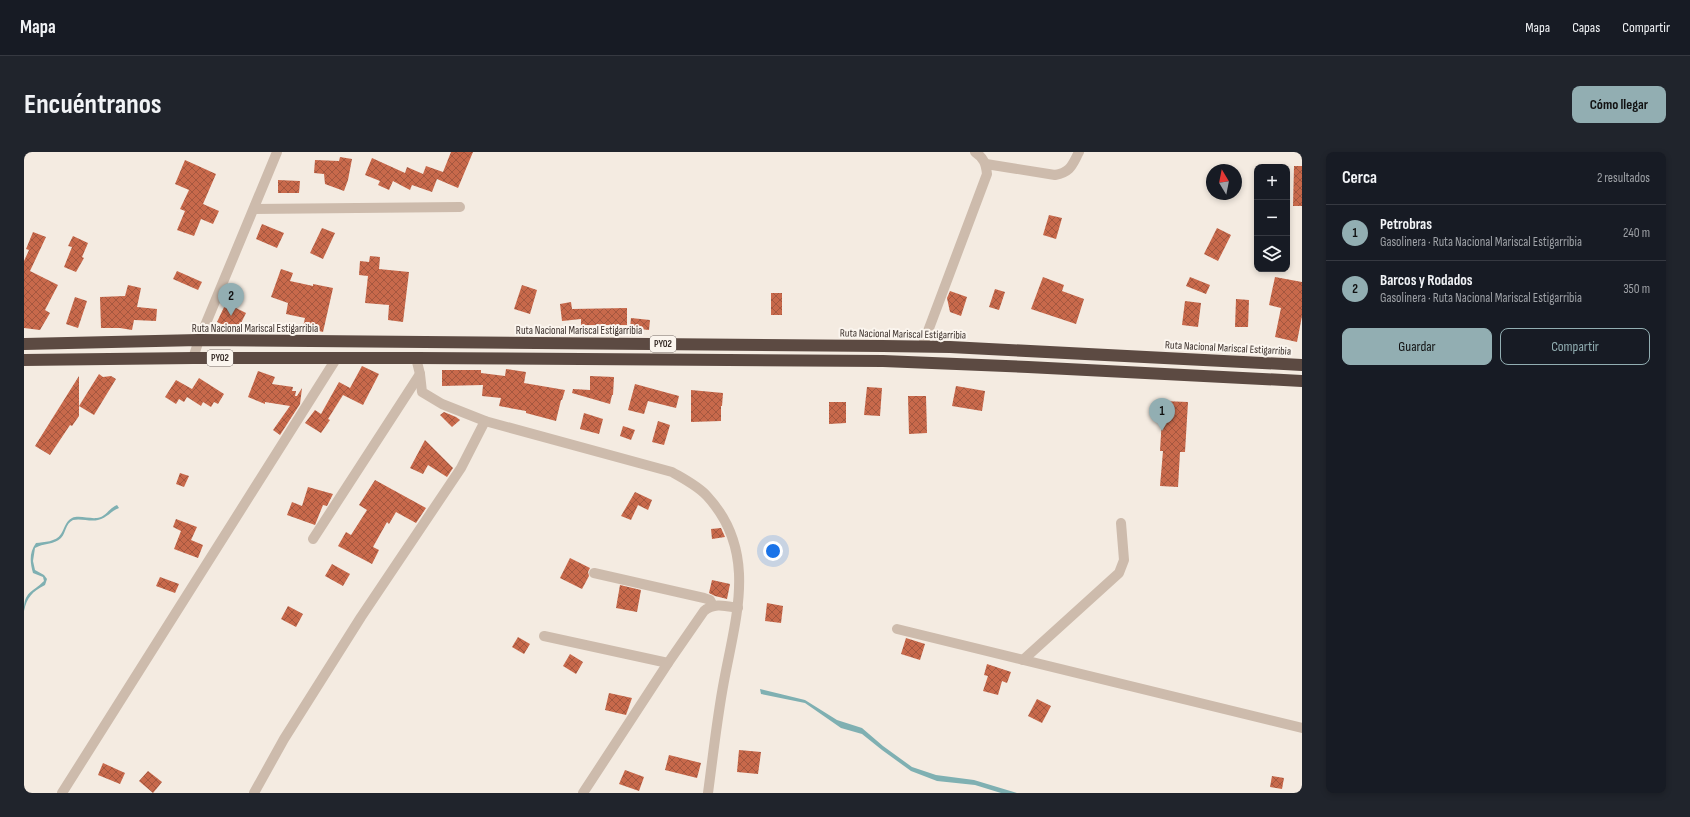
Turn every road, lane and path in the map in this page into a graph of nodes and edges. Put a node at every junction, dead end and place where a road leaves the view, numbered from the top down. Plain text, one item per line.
1 (277, 152) edge
2 (975, 152) edge
3 (1079, 152) edge
4 (986, 164) junction
5 (460, 207) dead end
6 (254, 209) junction
7 (199, 340) junction
8 (24, 344) edge
9 (922, 347) junction
10 (194, 358) junction
11 (336, 358) junction
12 (416, 358) junction
13 (24, 360) edge
14 (1302, 365) edge
15 (420, 374) junction
16 (1302, 381) edge
17 (485, 421) junction
18 (1121, 523) dead end
19 (313, 539) dead end
20 (594, 573) dead end
21 (713, 606) junction
22 (738, 608) junction
23 (897, 629) dead end
24 (544, 636) dead end
25 (1023, 660) junction
26 (668, 663) junction
27 (1302, 728) edge
28 (62, 793) edge
29 (254, 793) edge
30 (583, 793) edge
31 (708, 793) edge

1 - 6 street
2 - 4 street
3 - 4 street
4 - 9 street
5 - 6 street
6 - 7 street
7 - 8 highway, Ruta Nacional Mariscal Estigarribia / PY02
7 - 9 highway, Ruta Nacional Mariscal Estigarribia / PY02
7 - 10 street
9 - 14 highway, Ruta Nacional Mariscal Estigarribia / PY02
10 - 11 highway, PY02
10 - 13 highway, PY02
11 - 12 highway, PY02
11 - 28 street
12 - 15 street
12 - 16 highway, PY02
15 - 17 street
15 - 19 street
17 - 22 street
17 - 29 street
18 - 25 street
20 - 21 street
21 - 22 street
21 - 26 street
22 - 31 street
23 - 25 street
24 - 26 street
25 - 27 street
26 - 30 street

